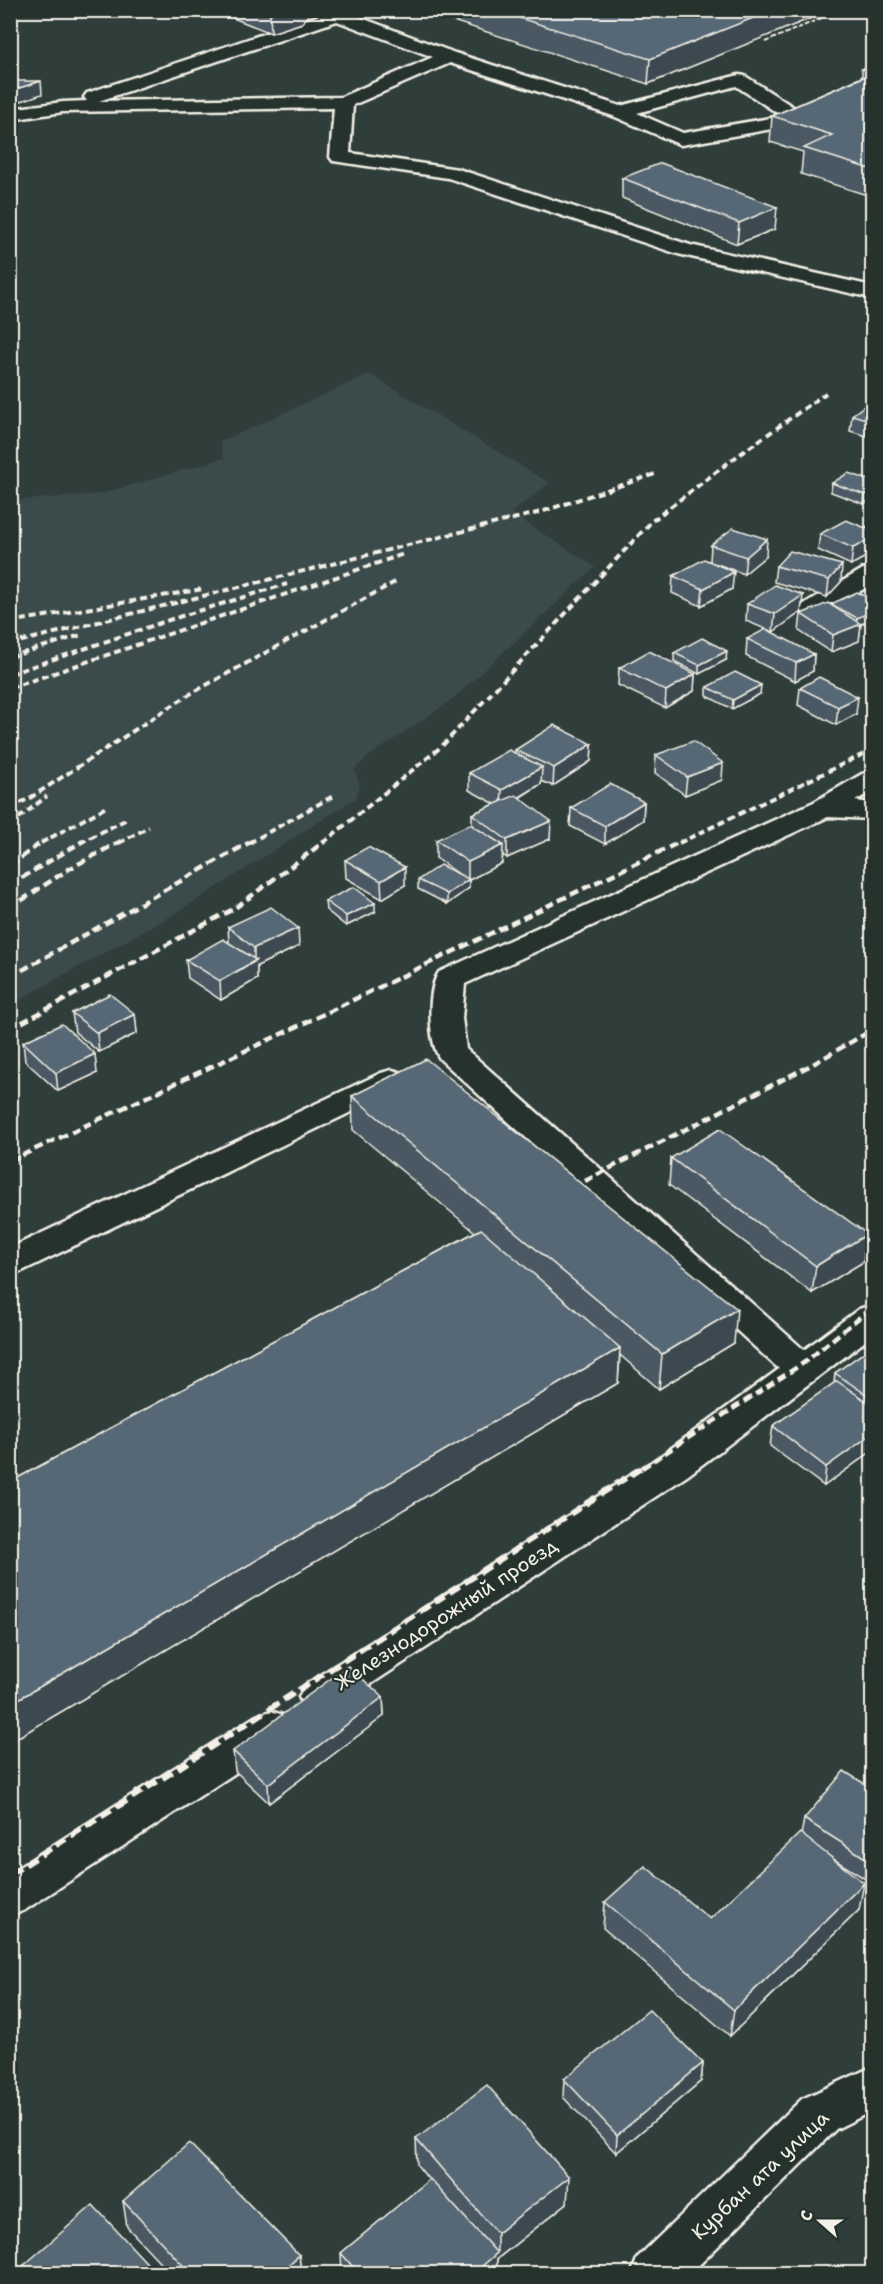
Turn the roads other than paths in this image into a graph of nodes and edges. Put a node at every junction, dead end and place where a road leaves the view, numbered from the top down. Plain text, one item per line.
1 (449, 57) junction
2 (344, 102) junction
3 (63, 107) junction
4 (619, 112) junction
5 (10, 115) edge
6 (873, 292) edge
7 (873, 574) edge
8 (813, 609) edge
9 (873, 780) edge
10 (824, 808) junction
11 (873, 811) edge
12 (433, 1060) junction
13 (10, 1263) edge
14 (873, 1318) edge
15 (802, 1370) junction
16 (10, 1898) edge
17 (873, 2088) edge
18 (654, 2274) edge

1 - 2 street
1 - 3 street
1 - 4 street
2 - 3 street
2 - 6 street
3 - 5 street
4 - 4 street
7 - 8 street
9 - 10 street
10 - 11 street
10 - 12 street
12 - 13 street
12 - 15 street
14 - 15 street, Железнодорожный проезд
15 - 16 street, Железнодорожный проезд
17 - 18 street, Курбан ата улица

